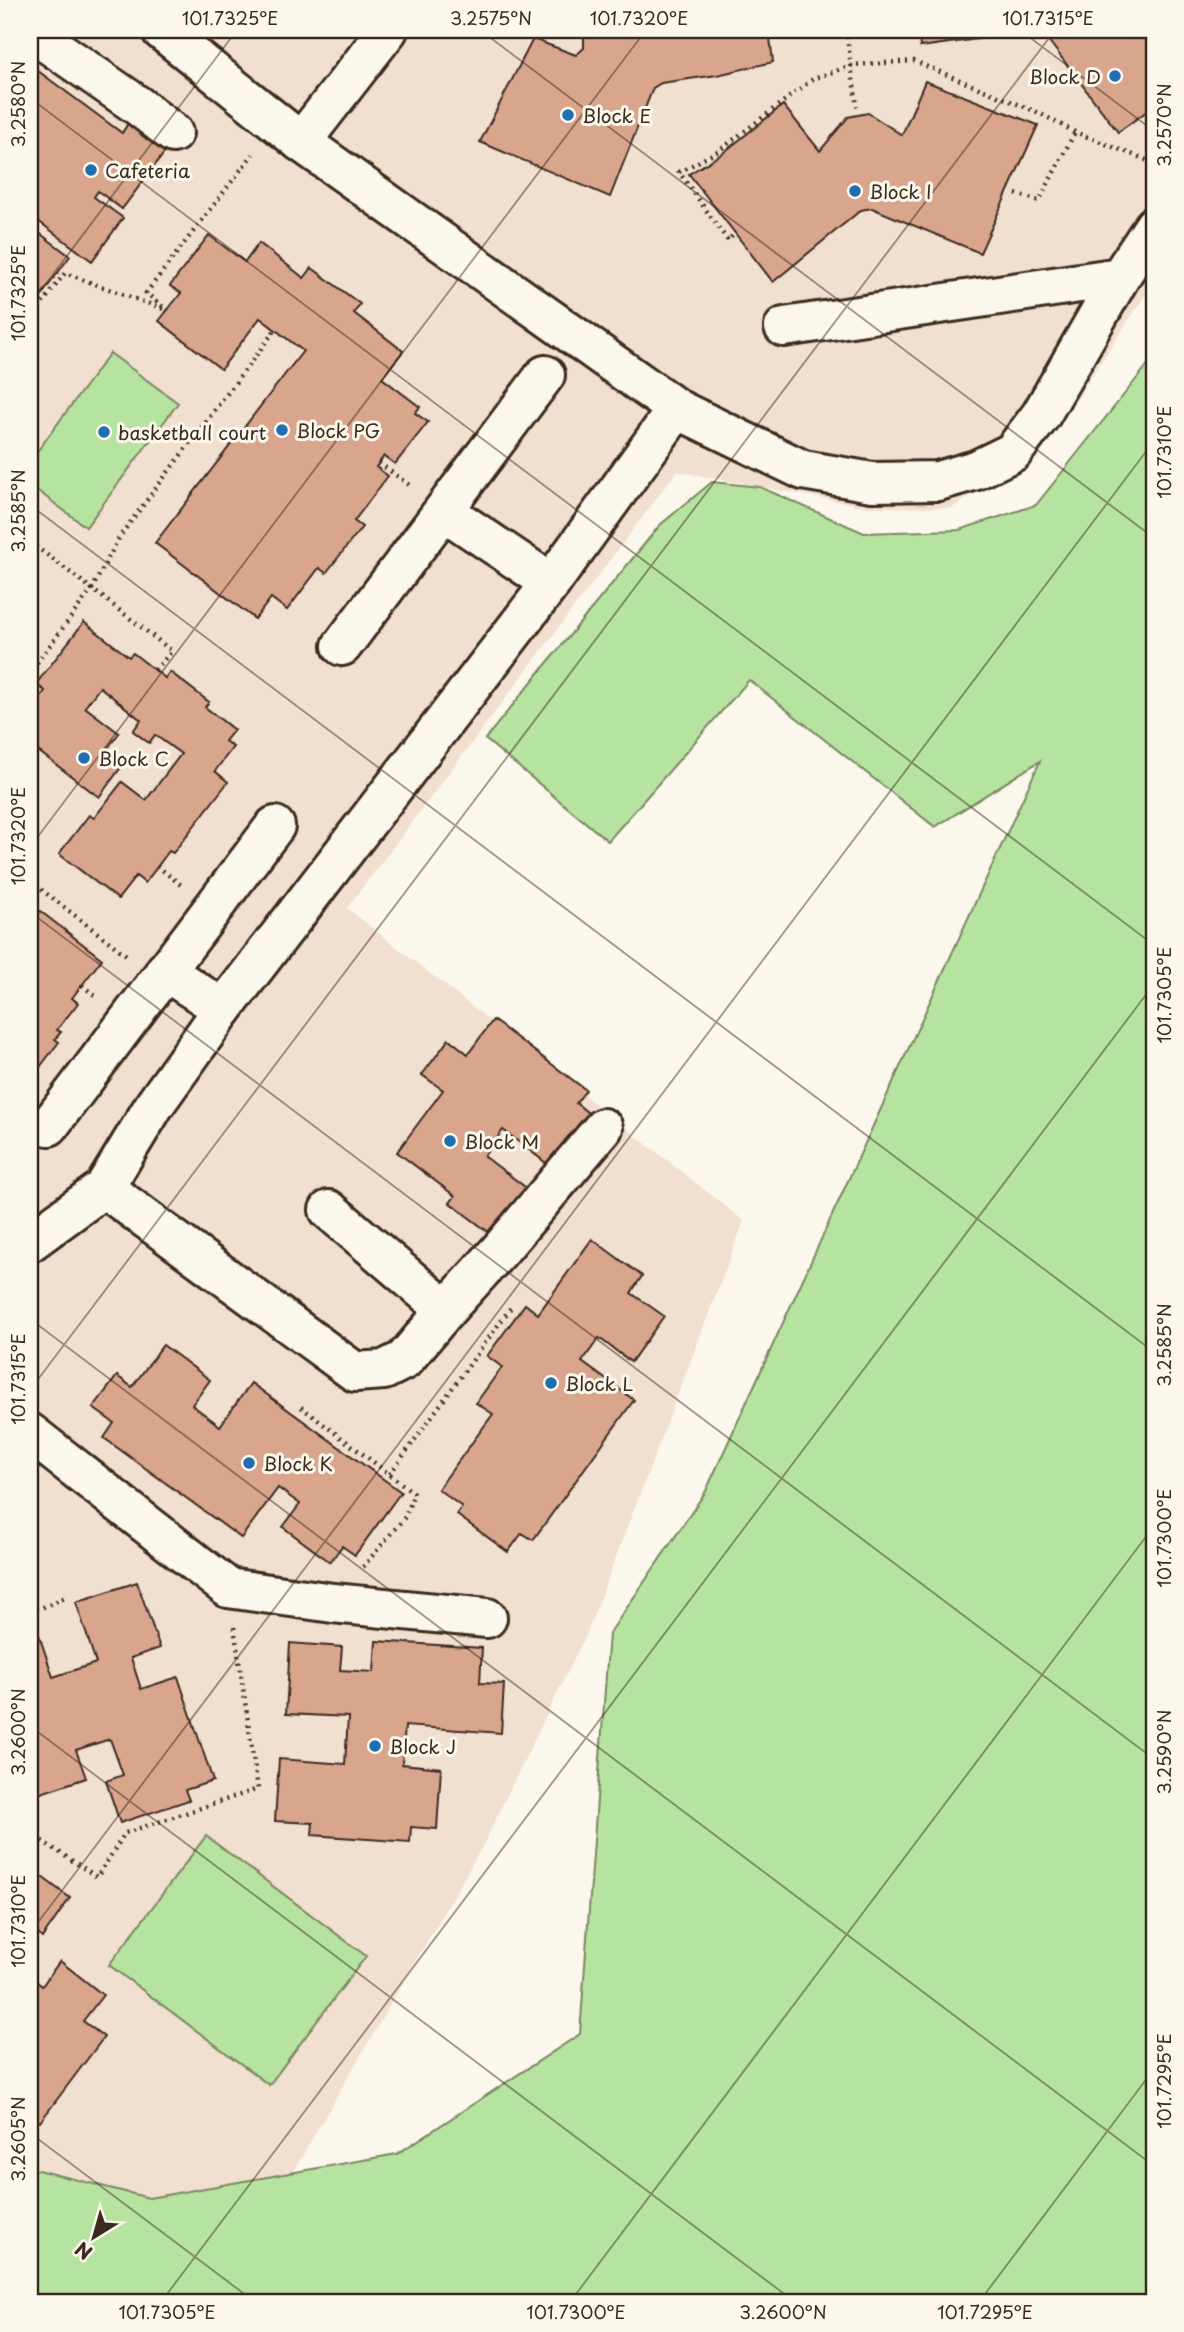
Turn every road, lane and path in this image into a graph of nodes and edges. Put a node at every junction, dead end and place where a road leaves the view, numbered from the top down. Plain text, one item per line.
1 (161, 30) edge
2 (388, 30) edge
3 (846, 30) edge
4 (30, 31) edge
5 (853, 65) junction
6 (857, 107) dead end
7 (1075, 132) junction
8 (173, 133) dead end
9 (301, 142) junction
10 (257, 149) dead end
11 (1154, 163) edge
12 (1016, 194) dead end
13 (1154, 226) edge
14 (732, 236) dead end
15 (1120, 277) junction
16 (30, 320) edge
17 (784, 327) dead end
18 (275, 330) dead end
19 (545, 375) dead end
20 (677, 409) junction
21 (444, 511) junction
22 (30, 542) edge
23 (551, 583) junction
24 (92, 589) junction
25 (342, 646) dead end
26 (155, 670) dead end
27 (30, 672) edge
28 (275, 826) dead end
29 (30, 881) edge
30 (130, 957) dead end
31 (165, 971) junction
32 (223, 1009) junction
33 (49, 1126) dead end
34 (603, 1128) dead end
35 (104, 1188) junction
36 (329, 1210) dead end
37 (30, 1242) edge
38 (513, 1306) dead end
39 (446, 1310) junction
40 (301, 1407) dead end
41 (30, 1433) edge
42 (390, 1474) junction
43 (229, 1588) junction
44 (68, 1596) dead end
45 (334, 1603) junction
46 (30, 1613) edge
47 (487, 1618) dead end
48 (30, 1833) edge

1 - 9 lane
2 - 9 lane
3 - 5 path
4 - 8 lane
5 - 6 path
5 - 7 path
5 - 14 path
7 - 11 path
7 - 12 path
9 - 20 lane
10 - 16 path
13 - 15 lane
15 - 17 lane
15 - 20 lane
18 - 24 path
19 - 21 lane
20 - 23 lane
21 - 23 lane
21 - 25 lane
22 - 24 path
23 - 32 lane
24 - 26 path
24 - 27 path
28 - 31 lane
29 - 30 path
31 - 32 lane
31 - 33 lane
32 - 35 lane
34 - 39 lane
35 - 37 lane
35 - 39 lane
36 - 39 lane
38 - 42 path
40 - 42 path
41 - 43 lane
42 - 45 path
43 - 45 lane
43 - 48 path
44 - 46 path
45 - 47 lane

